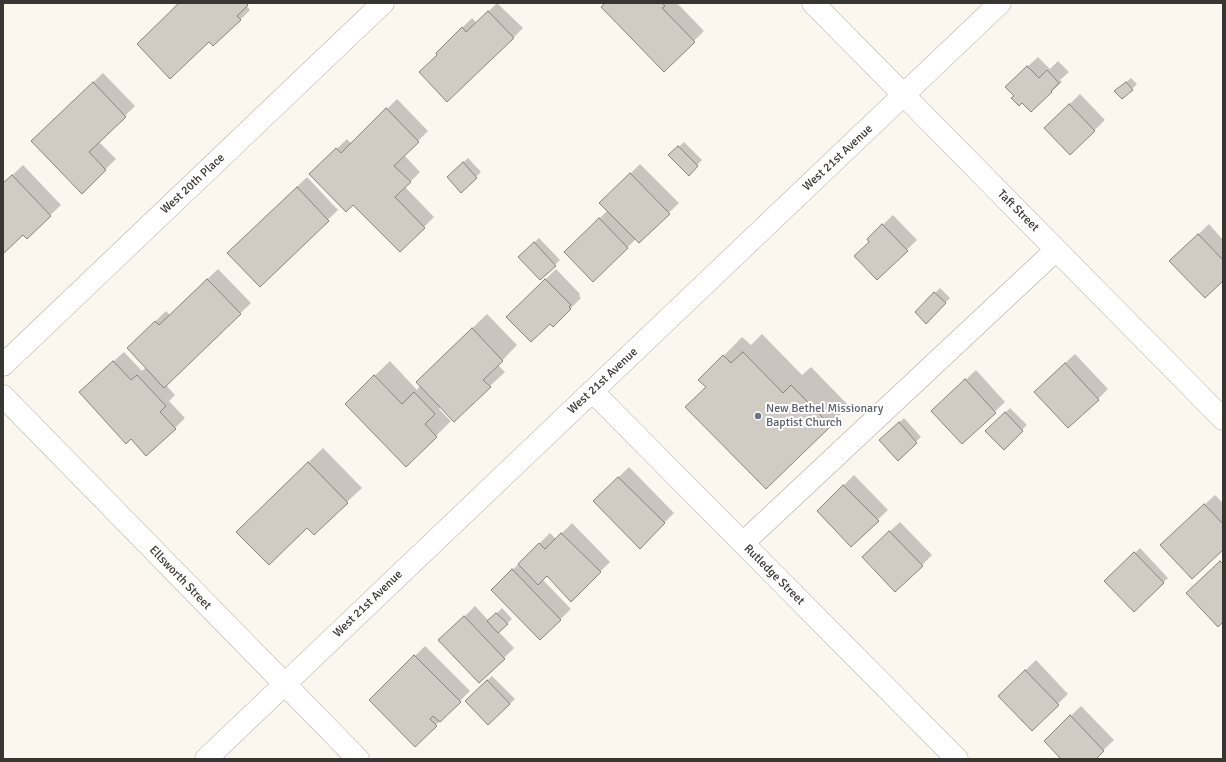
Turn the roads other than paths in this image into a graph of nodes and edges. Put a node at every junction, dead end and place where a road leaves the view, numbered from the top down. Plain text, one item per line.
1 (383, 3) edge
2 (813, 3) edge
3 (1000, 3) edge
4 (904, 96) junction
5 (1056, 250) junction
6 (3, 365) edge
7 (592, 390) junction
8 (3, 396) edge
9 (1223, 419) edge
10 (743, 544) junction
11 (284, 684) junction
12 (206, 759) edge
13 (358, 759) edge
14 (956, 759) edge

1 - 6 street, West 20th Place
2 - 4 street, Taft Street
3 - 4 street, West 21st Avenue
4 - 5 street, Taft Street
4 - 7 street, West 21st Avenue
5 - 9 street, Taft Street
5 - 10 street
7 - 10 street, Rutledge Street
7 - 11 street, West 21st Avenue
8 - 11 street, Ellsworth Street
10 - 14 street, Rutledge Street
11 - 12 street, West 21st Avenue
11 - 13 street, Ellsworth Street

